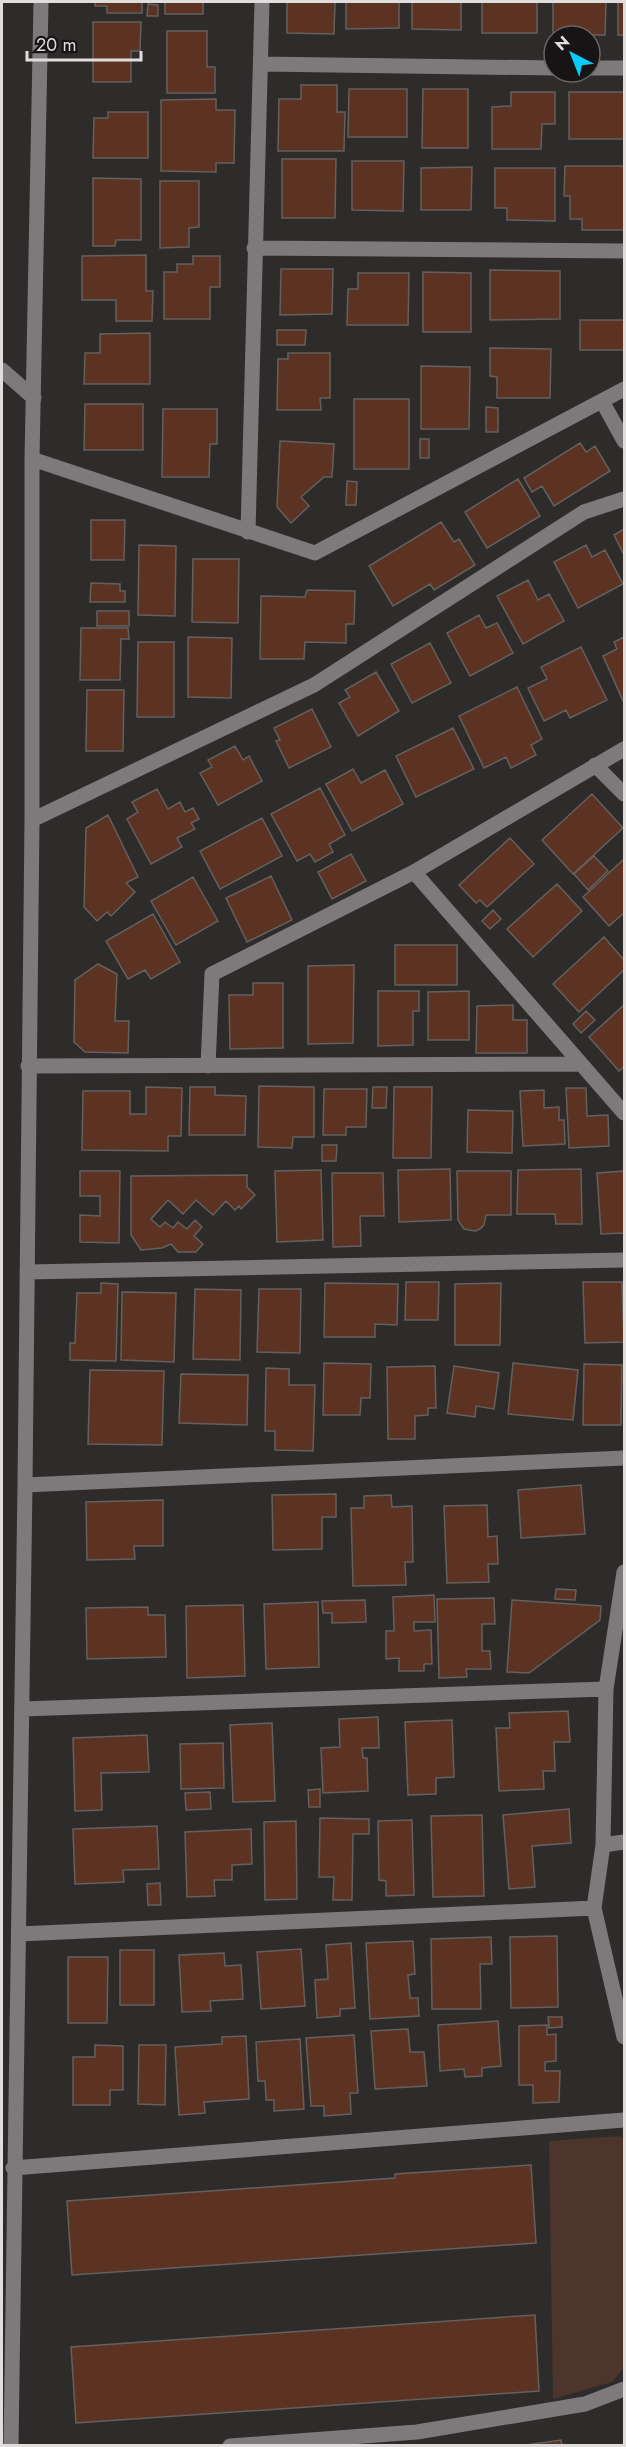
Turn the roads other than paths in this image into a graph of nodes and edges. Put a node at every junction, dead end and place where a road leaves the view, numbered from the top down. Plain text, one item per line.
1 (41, 2) edge
2 (262, 2) edge
3 (261, 63) junction
4 (542, 68) edge
5 (602, 68) edge
6 (624, 69) edge
7 (254, 248) junction
8 (624, 251) edge
9 (2, 370) edge
10 (624, 389) edge
11 (34, 398) junction
12 (602, 401) junction
13 (624, 441) edge
14 (32, 459) junction
15 (624, 499) edge
16 (248, 532) junction
17 (624, 749) edge
18 (595, 765) junction
19 (624, 794) edge
20 (32, 820) junction
21 (414, 872) junction
22 (580, 1064) junction
23 (28, 1066) junction
24 (208, 1066) junction
25 (624, 1113) edge
26 (624, 1260) edge
27 (27, 1272) junction
28 (624, 1458) edge
29 (25, 1485) junction
30 (624, 1572) edge
31 (606, 1689) junction
32 (22, 1709) junction
33 (624, 1842) edge
34 (603, 1845) junction
35 (594, 1908) junction
36 (19, 1934) junction
37 (624, 2037) edge
38 (624, 2120) edge
39 (14, 2168) junction
40 (624, 2389) edge
41 (416, 2439) edge
42 (11, 2445) edge
43 (230, 2445) edge

1 - 11 street
2 - 3 street
3 - 4 street
3 - 7 street
5 - 6 street
7 - 8 street
7 - 16 street
9 - 11 street
10 - 12 street
11 - 14 street
12 - 13 street
12 - 16 street
14 - 16 street
14 - 20 street
15 - 20 street
17 - 18 street
18 - 19 street
18 - 21 street
20 - 23 street
21 - 22 street
21 - 24 street
22 - 24 street
22 - 25 street
23 - 24 street
23 - 27 street
26 - 27 street
27 - 29 street
28 - 29 street
29 - 32 street
30 - 31 street
31 - 32 street
31 - 34 street
32 - 36 street
33 - 34 street
34 - 35 street
35 - 36 street
35 - 37 street
36 - 39 street
38 - 39 street
39 - 42 street
40 - 41 street
41 - 43 street

